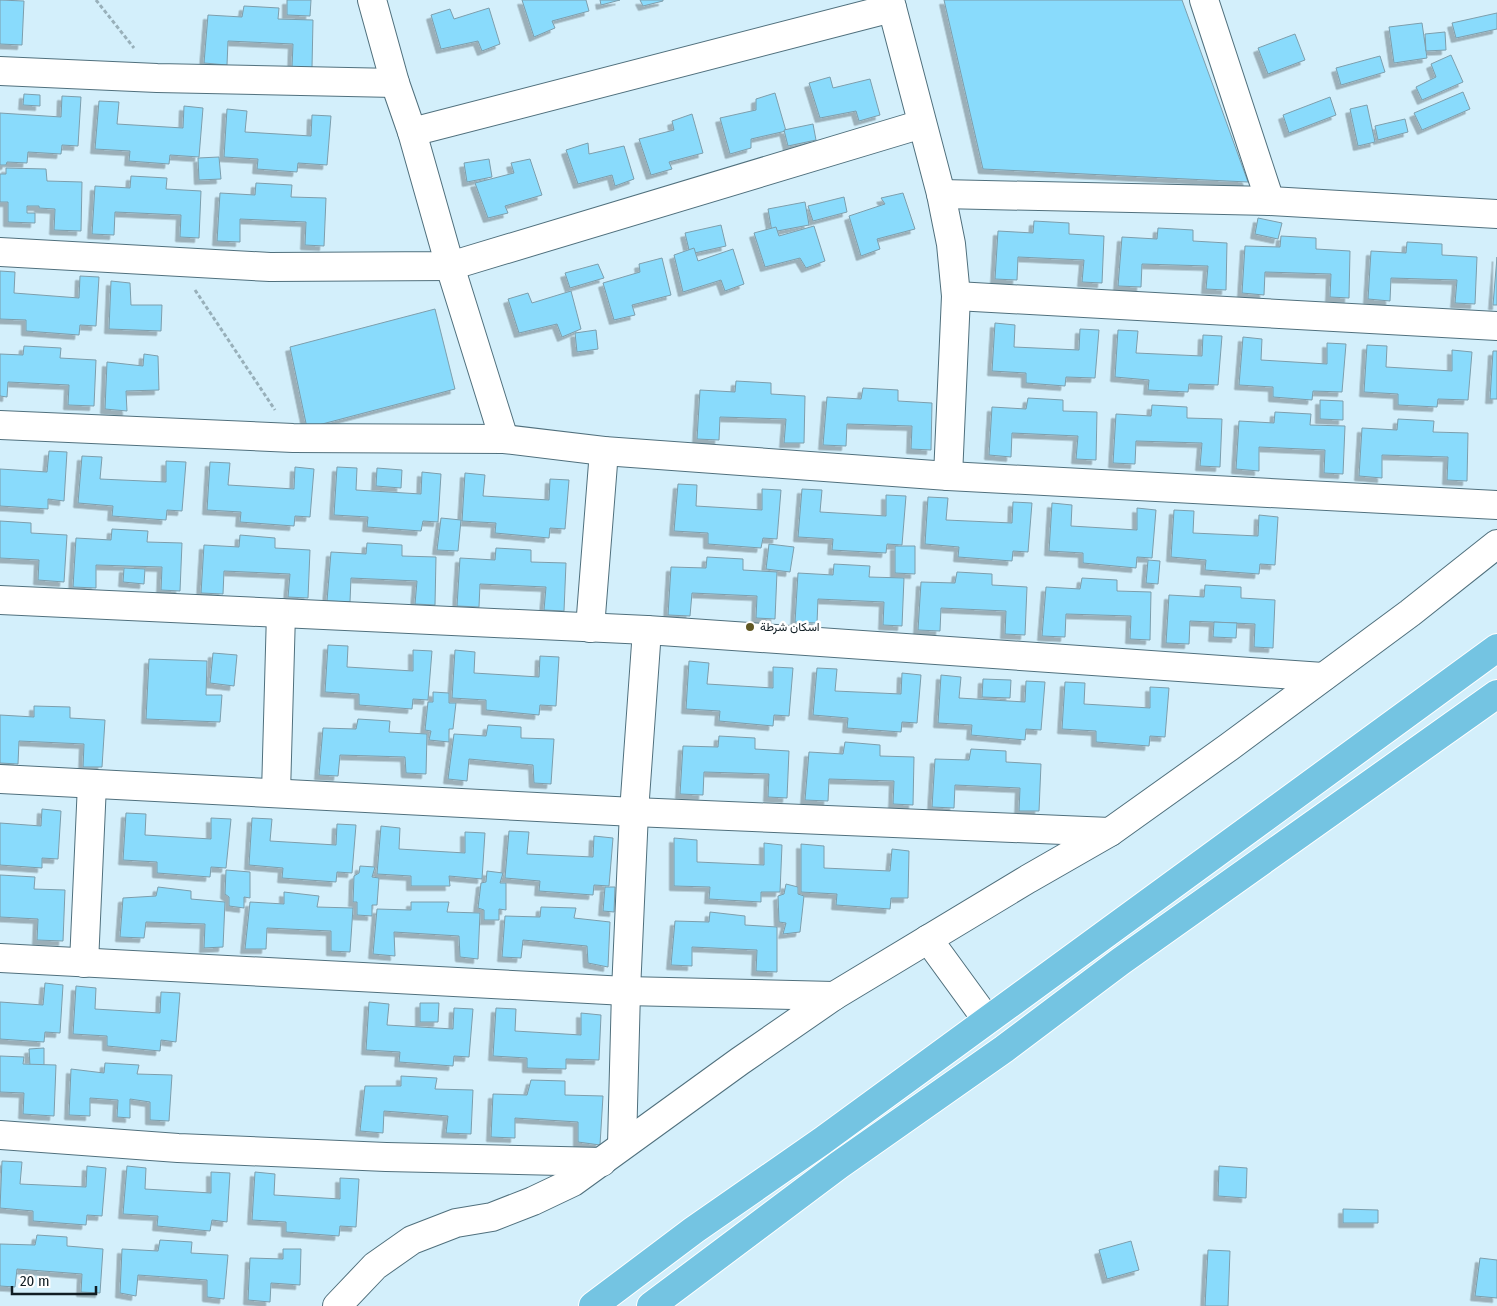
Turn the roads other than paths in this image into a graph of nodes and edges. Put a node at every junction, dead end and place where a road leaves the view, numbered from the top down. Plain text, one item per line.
1 (372, 0) edge
2 (1209, 1) edge
3 (891, 4) edge
4 (0, 71) edge
5 (395, 83) junction
6 (922, 124) junction
7 (412, 132) junction
8 (940, 194) junction
9 (1270, 201) junction
10 (1497, 214) edge
11 (0, 252) edge
12 (450, 266) junction
13 (956, 296) junction
14 (1497, 326) edge
15 (0, 425) edge
16 (504, 439) junction
17 (604, 450) junction
18 (948, 476) junction
19 (1497, 505) edge
20 (1497, 544) edge
21 (0, 600) edge
22 (281, 613) junction
23 (590, 628) junction
24 (647, 630) junction
25 (1497, 648) edge
26 (1323, 677) junction
27 (1497, 694) edge
28 (0, 778) edge
29 (92, 784) junction
30 (276, 793) junction
31 (634, 812) junction
32 (1110, 832) junction
33 (928, 939) junction
34 (0, 958) edge
35 (84, 963) junction
36 (626, 991) junction
37 (834, 996) junction
38 (987, 1020) junction
39 (0, 1134) edge
40 (622, 1145) junction
41 (602, 1162) junction
42 (337, 1306) edge
43 (592, 1306) edge
44 (651, 1306) edge

1 - 5 street
2 - 9 street
3 - 6 street
3 - 7 street
4 - 5 street
5 - 7 street
6 - 8 street
6 - 12 street
7 - 12 street
8 - 9 street
8 - 13 street
9 - 10 street
11 - 12 street
12 - 16 street
13 - 14 street
13 - 18 street
15 - 16 street
16 - 17 street
17 - 18 street
17 - 23 street
18 - 19 street
20 - 26 street
21 - 22 street
22 - 23 street
22 - 30 street
23 - 24 street
24 - 26 street
24 - 31 street
25 - 38 highway
26 - 32 street
27 - 44 highway
28 - 29 street
29 - 30 street
29 - 35 street
30 - 31 street
31 - 32 street
31 - 36 street
32 - 33 street
33 - 37 street
33 - 38 street
34 - 35 street
35 - 36 street
36 - 37 street
36 - 40 street
37 - 40 street
38 - 43 highway
39 - 41 street
40 - 41 street
41 - 42 street

